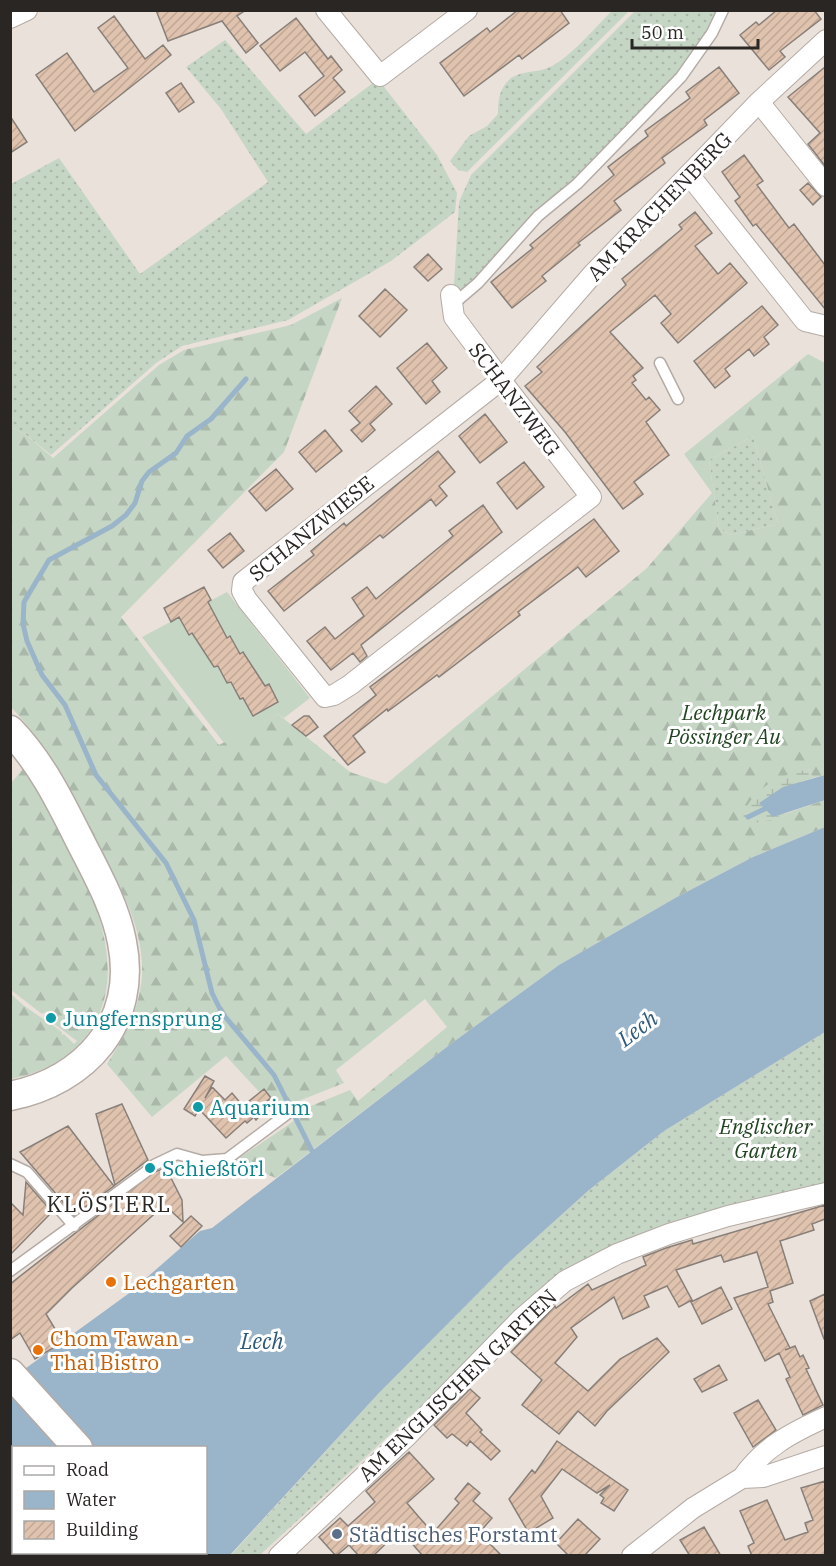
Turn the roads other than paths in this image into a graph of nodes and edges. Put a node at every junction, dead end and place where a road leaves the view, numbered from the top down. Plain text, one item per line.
1 (27, 10) edge
2 (326, 10) edge
3 (467, 10) edge
4 (723, 10) edge
5 (10, 18) edge
6 (824, 45) edge
7 (759, 102) junction
8 (690, 176) junction
9 (825, 186) edge
10 (451, 301) joint
11 (825, 326) edge
12 (660, 363) dead end
13 (501, 380) junction
14 (678, 399) dead end
15 (591, 497) joint
16 (10, 730) edge
17 (10, 1096) edge
18 (291, 1110) dead end
19 (10, 1164) edge
20 (825, 1193) edge
21 (74, 1226) junction
22 (10, 1271) edge
23 (12, 1375) edge
24 (825, 1418) edge
25 (76, 1446) edge
26 (825, 1456) edge
27 (742, 1479) junction
28 (279, 1556) edge
29 (632, 1556) edge

1 - 5 street
2 - 3 street
4 - 10 lane
6 - 7 street, AM KRACHENBERG
7 - 8 street, AM KRACHENBERG
7 - 9 street
8 - 11 street
8 - 13 street, AM KRACHENBERG
10 - 13 street, SCHANZWEG
12 - 14 lane
13 - 15 street, SCHANZWEG
13 - 15 street, SCHANZWIESE
16 - 17 main road
18 - 21 lane
19 - 21 lane
20 - 28 street, AM ENGLISCHEN GARTEN
21 - 22 lane
23 - 25 main road
24 - 27 street
26 - 27 street
27 - 29 street

